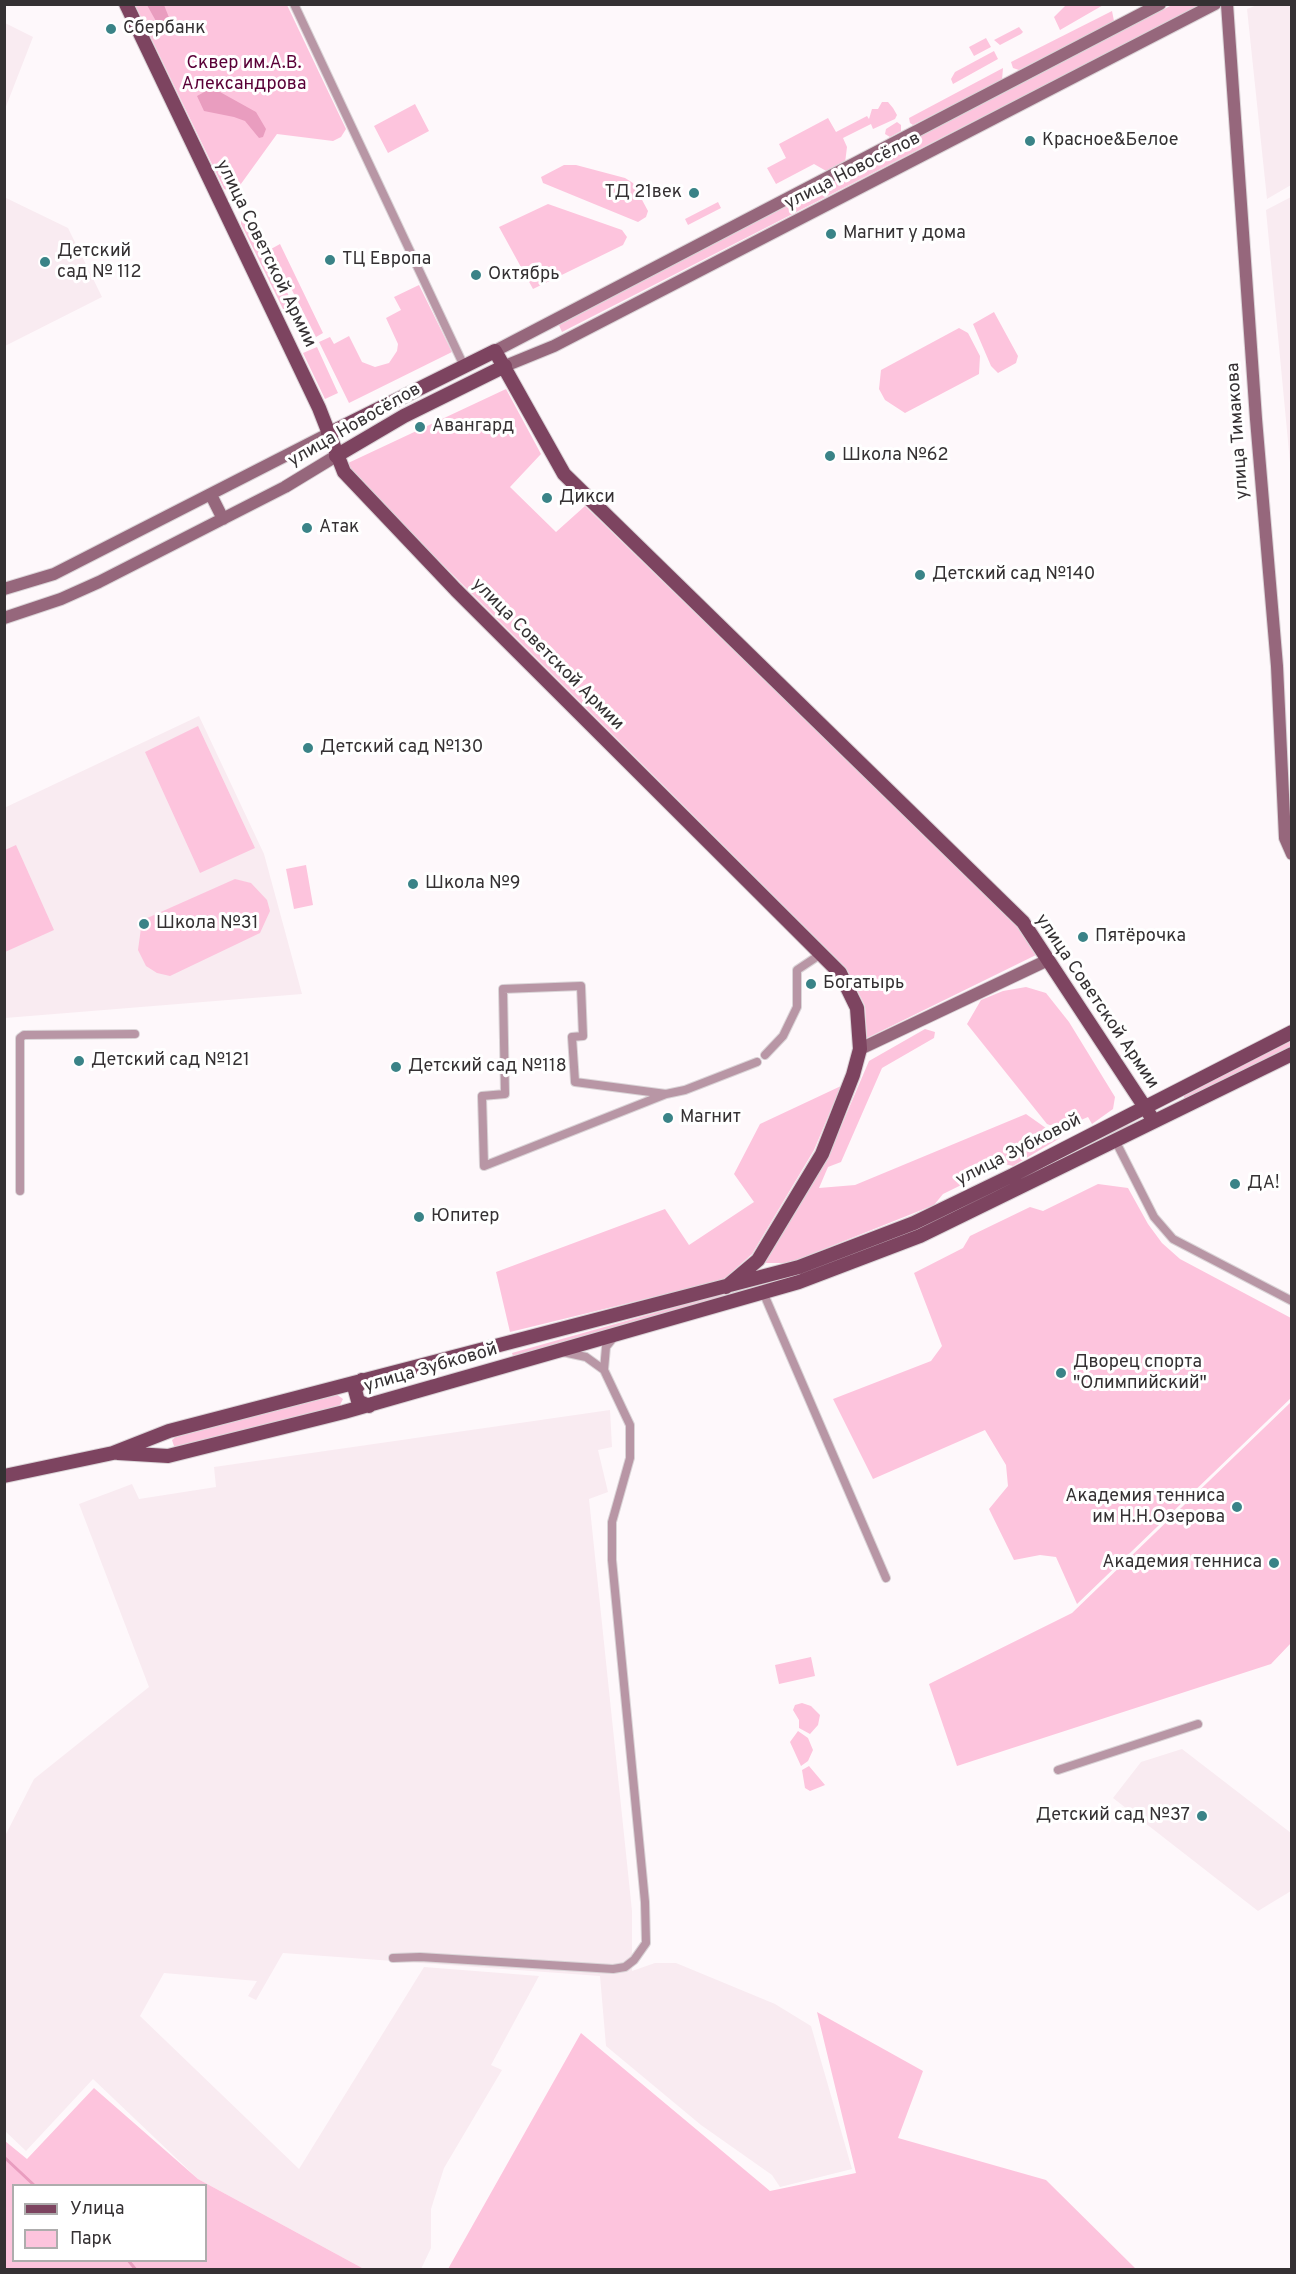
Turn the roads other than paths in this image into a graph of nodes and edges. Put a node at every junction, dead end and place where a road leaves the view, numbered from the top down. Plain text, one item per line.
1 (126, 4) edge
2 (294, 4) edge
3 (1160, 4) edge
4 (1215, 4) edge
5 (1227, 4) edge
6 (495, 351) junction
7 (464, 366) junction
8 (505, 366) junction
9 (328, 434) junction
10 (336, 456) junction
11 (211, 495) junction
12 (223, 519) junction
13 (4, 589) edge
14 (4, 618) edge
15 (1292, 854) edge
16 (821, 954) junction
17 (1048, 960) junction
18 (1292, 1032) edge
19 (135, 1034) dead end
20 (860, 1049) junction
21 (1292, 1054) edge
22 (765, 1055) dead end
23 (757, 1062) dead end
24 (666, 1094) junction
25 (1145, 1108) junction
26 (1155, 1122) junction
27 (1116, 1142) junction
28 (20, 1191) dead end
29 (758, 1260) junction
30 (752, 1279) junction
31 (726, 1287) junction
32 (758, 1294) junction
33 (1292, 1301) edge
34 (614, 1337) junction
35 (511, 1343) junction
36 (562, 1352) junction
37 (512, 1365) junction
38 (604, 1370) junction
39 (392, 1372) junction
40 (362, 1380) junction
41 (336, 1389) junction
42 (398, 1398) junction
43 (369, 1406) junction
44 (344, 1412) junction
45 (170, 1431) junction
46 (113, 1453) junction
47 (168, 1456) junction
48 (4, 1476) edge
49 (886, 1578) dead end
50 (1198, 1724) dead end
51 (1058, 1770) dead end
52 (393, 1958) dead end

1 - 9 main road, улица Советской Армии
2 - 7 street
3 - 6 street, улица Новосёлов
4 - 8 street, улица Новосёлов
5 - 15 street, улица Тимакова
6 - 7 main road, улица Новосёлов
6 - 8 main road
7 - 9 main road, улица Новосёлов
8 - 10 main road, улица Новосёлов
8 - 17 main road, улица Советской Армии
9 - 10 main road, улица Советской Армии
9 - 11 street, улица Новосёлов
10 - 12 street, улица Новосёлов
10 - 16 main road, улица Советской Армии
11 - 12 street
11 - 13 street, улица Новосёлов
12 - 14 street, улица Новосёлов
16 - 20 main road, улица Советской Армии
16 - 22 street
17 - 20 street
17 - 25 main road, улица Советской Армии
18 - 25 main road, улица Зубковой
19 - 28 street
20 - 29 main road, улица Советской Армии
21 - 26 main road, улица Зубковой
23 - 24 street
24 - 24 street
25 - 26 main road, улица Советской Армии
25 - 30 main road, улица Зубковой
26 - 27 main road, улица Зубковой
27 - 32 main road, улица Зубковой
27 - 33 street
29 - 30 main road
29 - 31 main road, улица Советской Армии
30 - 31 main road, улица Зубковой
30 - 32 main road
31 - 35 main road, улица Зубковой
32 - 34 main road, улица Зубковой
32 - 49 street
34 - 36 main road, улица Зубковой
34 - 38 street
35 - 37 main road
35 - 39 main road, улица Зубковой
36 - 37 main road, улица Зубковой
36 - 38 street
37 - 42 main road, улица Зубковой
38 - 52 street
39 - 40 main road, улица Зубковой
39 - 42 main road
40 - 41 main road, улица Зубковой
40 - 43 main road
41 - 44 main road
41 - 45 main road, улица Зубковой
42 - 43 main road, улица Зубковой
43 - 44 main road, улица Зубковой
44 - 47 main road, улица Зубковой
45 - 46 main road, улица Зубковой
45 - 47 main road
46 - 47 main road, улица Зубковой
46 - 48 main road, улица Зубковой
50 - 51 street

